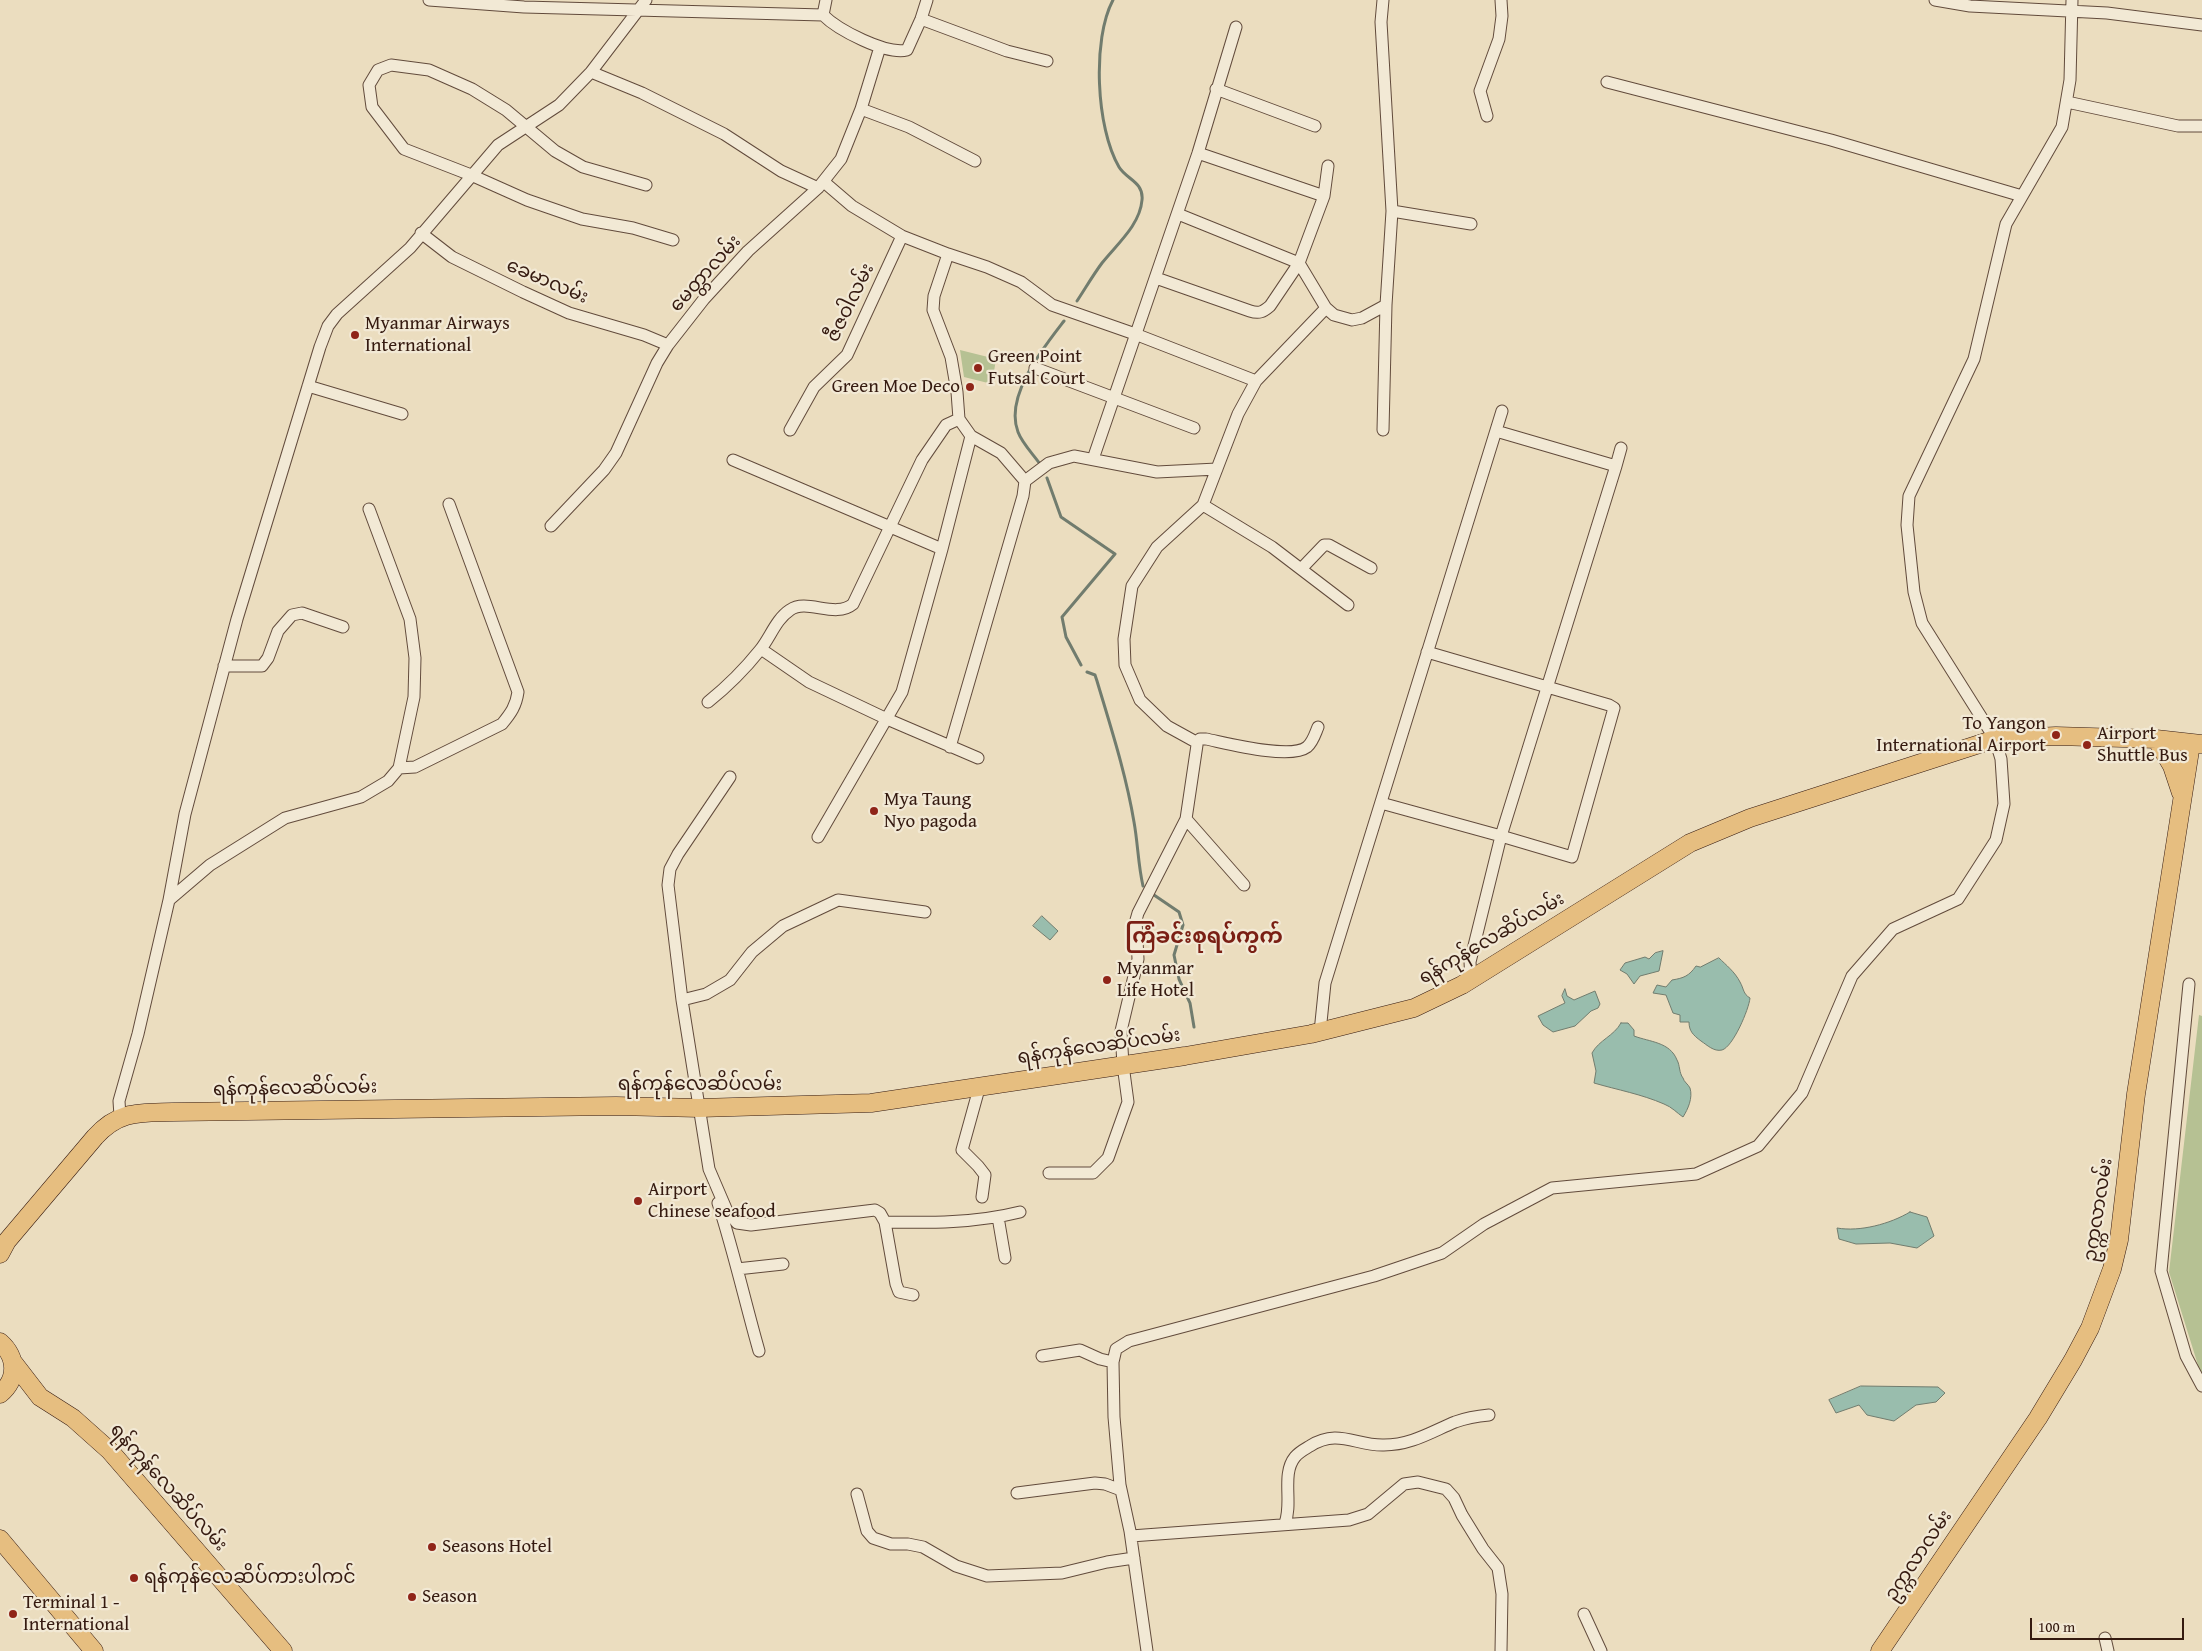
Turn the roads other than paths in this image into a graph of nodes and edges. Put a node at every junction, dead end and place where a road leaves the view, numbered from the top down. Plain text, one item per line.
1 (429, 0) edge
2 (646, 0) edge
3 (826, 0) edge
4 (927, 0) edge
5 (1383, 0) edge
6 (1500, 0) edge
7 (1935, 0) edge
8 (2072, 6) edge
9 (637, 11) junction
10 (823, 15) junction
11 (921, 19) junction
12 (2202, 25) edge
13 (1236, 28) dead end
14 (880, 47) junction
15 (1048, 61) dead end
16 (591, 72) junction
17 (1607, 82) dead end
18 (1216, 89) junction
19 (2067, 102) junction
20 (861, 109) junction
21 (1487, 116) dead end
22 (1315, 126) dead end
23 (2202, 126) edge
24 (525, 127) junction
25 (1198, 153) junction
26 (975, 161) dead end
27 (1328, 166) dead end
28 (471, 175) junction
29 (646, 185) dead end
30 (821, 185) junction
31 (1324, 196) junction
32 (2022, 196) junction
33 (1392, 210) junction
34 (1178, 214) junction
35 (1471, 224) dead end
36 (421, 233) junction
37 (902, 236) junction
38 (673, 240) dead end
39 (948, 254) junction
40 (1299, 263) junction
41 (1156, 278) junction
42 (1386, 305) junction
43 (1326, 308) junction
44 (1136, 334) junction
45 (668, 345) junction
46 (1035, 368) dead end
47 (1256, 381) junction
48 (308, 386) junction
49 (1114, 398) junction
50 (1502, 411) dead end
51 (402, 414) dead end
52 (959, 419) junction
53 (1194, 428) dead end
54 (790, 430) dead end
55 (1383, 430) dead end
56 (1496, 431) junction
57 (971, 436) junction
58 (1621, 448) dead end
59 (1092, 459) junction
60 (733, 460) dead end
61 (1616, 466) junction
62 (1217, 469) junction
63 (1025, 481) junction
64 (449, 504) dead end
65 (1203, 505) junction
66 (369, 509) dead end
67 (550, 526) dead end
68 (890, 526) junction
69 (942, 549) junction
70 (1371, 568) dead end
71 (1301, 569) junction
72 (1348, 605) dead end
73 (343, 627) dead end
74 (761, 649) junction
75 (1428, 652) junction
76 (224, 666) junction
77 (1548, 688) junction
78 (708, 702) dead end
79 (887, 719) junction
80 (1318, 727) dead end
81 (2156, 739) junction
82 (1996, 740) junction
83 (1196, 742) junction
84 (2197, 744) edge
85 (950, 747) junction
86 (978, 758) dead end
87 (2202, 762) edge
88 (399, 768) junction
89 (730, 777) dead end
90 (2183, 789) junction
91 (1381, 803) junction
92 (1186, 819) junction
93 (1501, 836) junction
94 (818, 837) dead end
95 (1244, 885) dead end
96 (169, 900) junction
97 (925, 912) dead end
98 (1471, 980) junction
99 (2188, 984) dead end
100 (682, 1000) junction
101 (1320, 1032) junction
102 (1122, 1065) junction
103 (980, 1085) junction
104 (699, 1108) junction
105 (120, 1116) junction
106 (1049, 1173) dead end
107 (714, 1184) junction
108 (982, 1197) dead end
109 (1020, 1212) dead end
110 (998, 1217) junction
111 (885, 1222) junction
112 (0, 1254) edge
113 (1005, 1258) dead end
114 (783, 1264) dead end
115 (736, 1269) junction
116 (913, 1295) dead end
117 (0, 1342) edge
118 (759, 1351) dead end
119 (1042, 1356) dead end
120 (13, 1362) junction
121 (1112, 1362) junction
122 (2202, 1386) edge
123 (0, 1394) edge
124 (1489, 1414) dead end
125 (1121, 1490) junction
126 (1017, 1492) dead end
127 (857, 1494) dead end
128 (1285, 1524) junction
129 (1131, 1536) junction
130 (0, 1539) edge
131 (1134, 1558) junction
132 (1584, 1614) dead end
133 (2105, 1638) dead end
134 (94, 1651) edge
135 (283, 1651) edge
136 (1147, 1651) edge
137 (1502, 1651) edge
138 (1601, 1651) edge
139 (1880, 1651) edge
140 (2108, 1651) edge

1 - 9 street
2 - 9 street
3 - 10 street
4 - 11 street
5 - 33 street
6 - 21 street
7 - 8 street
8 - 12 street
8 - 19 street
9 - 10 street
9 - 16 street
10 - 14 street
11 - 14 street
11 - 15 street
13 - 18 street
14 - 20 street, မေတ္တာလမ်း
16 - 24 street
16 - 30 street
17 - 32 street
18 - 22 street
18 - 25 street
19 - 23 street
19 - 32 street
20 - 26 street
20 - 30 street, မေတ္တာလမ်း
24 - 28 street
24 - 28 street
24 - 29 street
25 - 31 street
25 - 34 street
27 - 31 street
28 - 36 street
28 - 38 street
30 - 37 street
30 - 45 street, မေတ္တာလမ်း
31 - 40 street
32 - 82 street
33 - 35 street
33 - 42 street
34 - 40 street
34 - 41 street
36 - 45 street, ခေမာလမ်း
36 - 48 street
37 - 39 street
37 - 54 street, ဇီဇဝါလမ်း
39 - 44 street
39 - 52 street
40 - 41 street
40 - 43 street
41 - 44 street
42 - 43 street
42 - 55 street
43 - 47 street
44 - 47 street
44 - 49 street
45 - 67 street, မေတ္တာလမ်း
46 - 49 street
47 - 62 street
48 - 51 street
48 - 76 street
49 - 53 street
49 - 59 street
50 - 56 street
52 - 57 street
52 - 68 street
56 - 61 street
56 - 75 street
57 - 63 street
57 - 69 street
58 - 61 street
59 - 62 street
59 - 63 street
60 - 68 street
61 - 77 street
62 - 65 street
63 - 85 street
64 - 88 street
65 - 71 street
65 - 83 street
66 - 88 street
68 - 69 street
68 - 74 street
69 - 79 street
70 - 71 street
71 - 72 street
73 - 76 street
74 - 78 street
74 - 79 street
75 - 77 street
75 - 91 street
76 - 96 street
77 - 93 street
77 - 93 street
79 - 85 street
79 - 94 street
80 - 83 street
81 - 82 main road, ရန်ကုန်လေဆိပ်လမ်း
81 - 84 main road, ရန်ကုန်လေဆိပ်လမ်း
81 - 90 main road
82 - 98 main road, ရန်ကုန်လေဆိပ်လမ်း
82 - 121 street
83 - 92 street
84 - 90 main road, ဥက္ကလာလမ်း
85 - 86 street
87 - 90 main road
88 - 96 street
89 - 100 street
90 - 139 main road, ဥက္ကလာလမ်း
91 - 93 street
91 - 101 street
92 - 95 street
92 - 102 street
93 - 98 street
96 - 105 street
97 - 100 street
98 - 101 main road, ရန်ကုန်လေဆိပ်လမ်း
99 - 122 street
100 - 104 street
101 - 102 main road, ရန်ကုန်လေဆိပ်လမ်း
102 - 103 main road, ရန်ကုန်လေဆိပ်လမ်း
102 - 106 street
103 - 104 main road, ရန်ကုန်လေဆိပ်လမ်း
103 - 108 street
104 - 105 main road, ရန်ကုန်လေဆိပ်လမ်း
104 - 107 street
105 - 112 main road, ရန်ကုန်လေဆိပ်လမ်း
107 - 111 street
107 - 115 street
109 - 110 street
110 - 111 street
110 - 113 street
111 - 116 street
114 - 115 street
115 - 118 street
117 - 120 main road, ရန်ကုန်လေဆိပ်လမ်း
119 - 121 street
120 - 123 main road
120 - 135 main road, ရန်ကုန်လေဆိပ်လမ်း
121 - 125 street
124 - 128 street
125 - 126 street
125 - 129 street
127 - 131 street
128 - 129 street
128 - 137 street
129 - 131 street
130 - 134 main road
131 - 136 street
132 - 138 street
133 - 140 street

